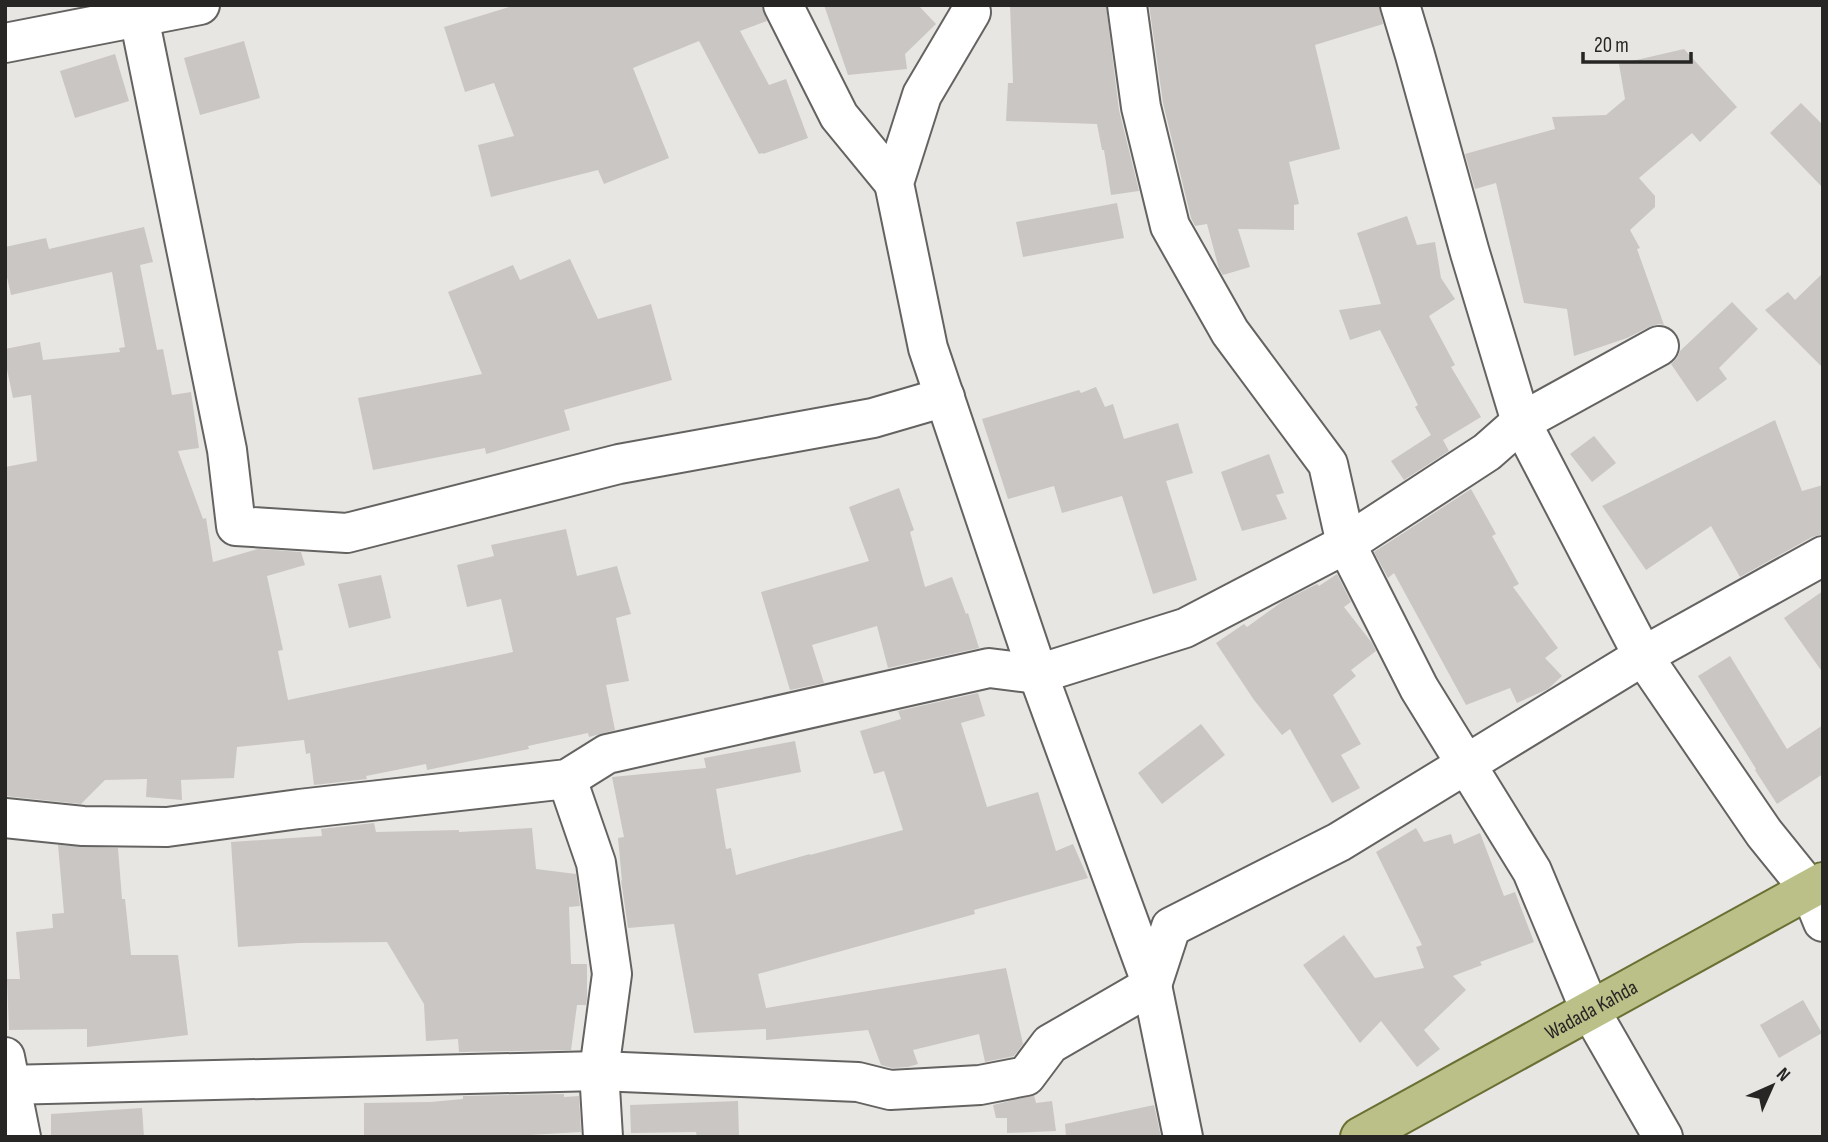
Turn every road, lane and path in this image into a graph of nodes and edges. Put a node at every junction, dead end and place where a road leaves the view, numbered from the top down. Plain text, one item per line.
1 (200, 5) edge
2 (783, 5) edge
3 (1127, 5) edge
4 (1400, 5) edge
5 (971, 12) dead end
6 (139, 17) junction
7 (5, 43) edge
8 (894, 183) junction
9 (1660, 346) dead end
10 (944, 397) junction
11 (1521, 422) junction
12 (1346, 544) junction
13 (1823, 556) edge
14 (1643, 656) junction
15 (1038, 674) junction
16 (1465, 764) junction
17 (567, 779) junction
18 (5, 818) edge
19 (1818, 898) edge
20 (1152, 985) junction
21 (1590, 1010) junction
22 (598, 1072) junction
23 (8, 1076) edge
24 (21, 1137) edge
25 (603, 1137) edge
26 (1183, 1137) edge
27 (1360, 1137) edge
28 (1663, 1137) edge

1 - 6 street
2 - 8 street
3 - 12 street
4 - 11 street
5 - 8 street
6 - 7 street
6 - 10 street
8 - 10 street
9 - 11 street
10 - 15 street
11 - 12 street
11 - 14 street
12 - 15 street
12 - 16 street
13 - 14 street
14 - 16 street
14 - 19 street
15 - 17 street
15 - 20 street
16 - 20 street
16 - 21 street
17 - 18 street
17 - 22 street
19 - 21 main road, Wadada Kahda
20 - 22 street
20 - 26 street
21 - 27 main road, Wadada Kahda
21 - 28 street
22 - 23 street
22 - 25 street
23 - 24 street

